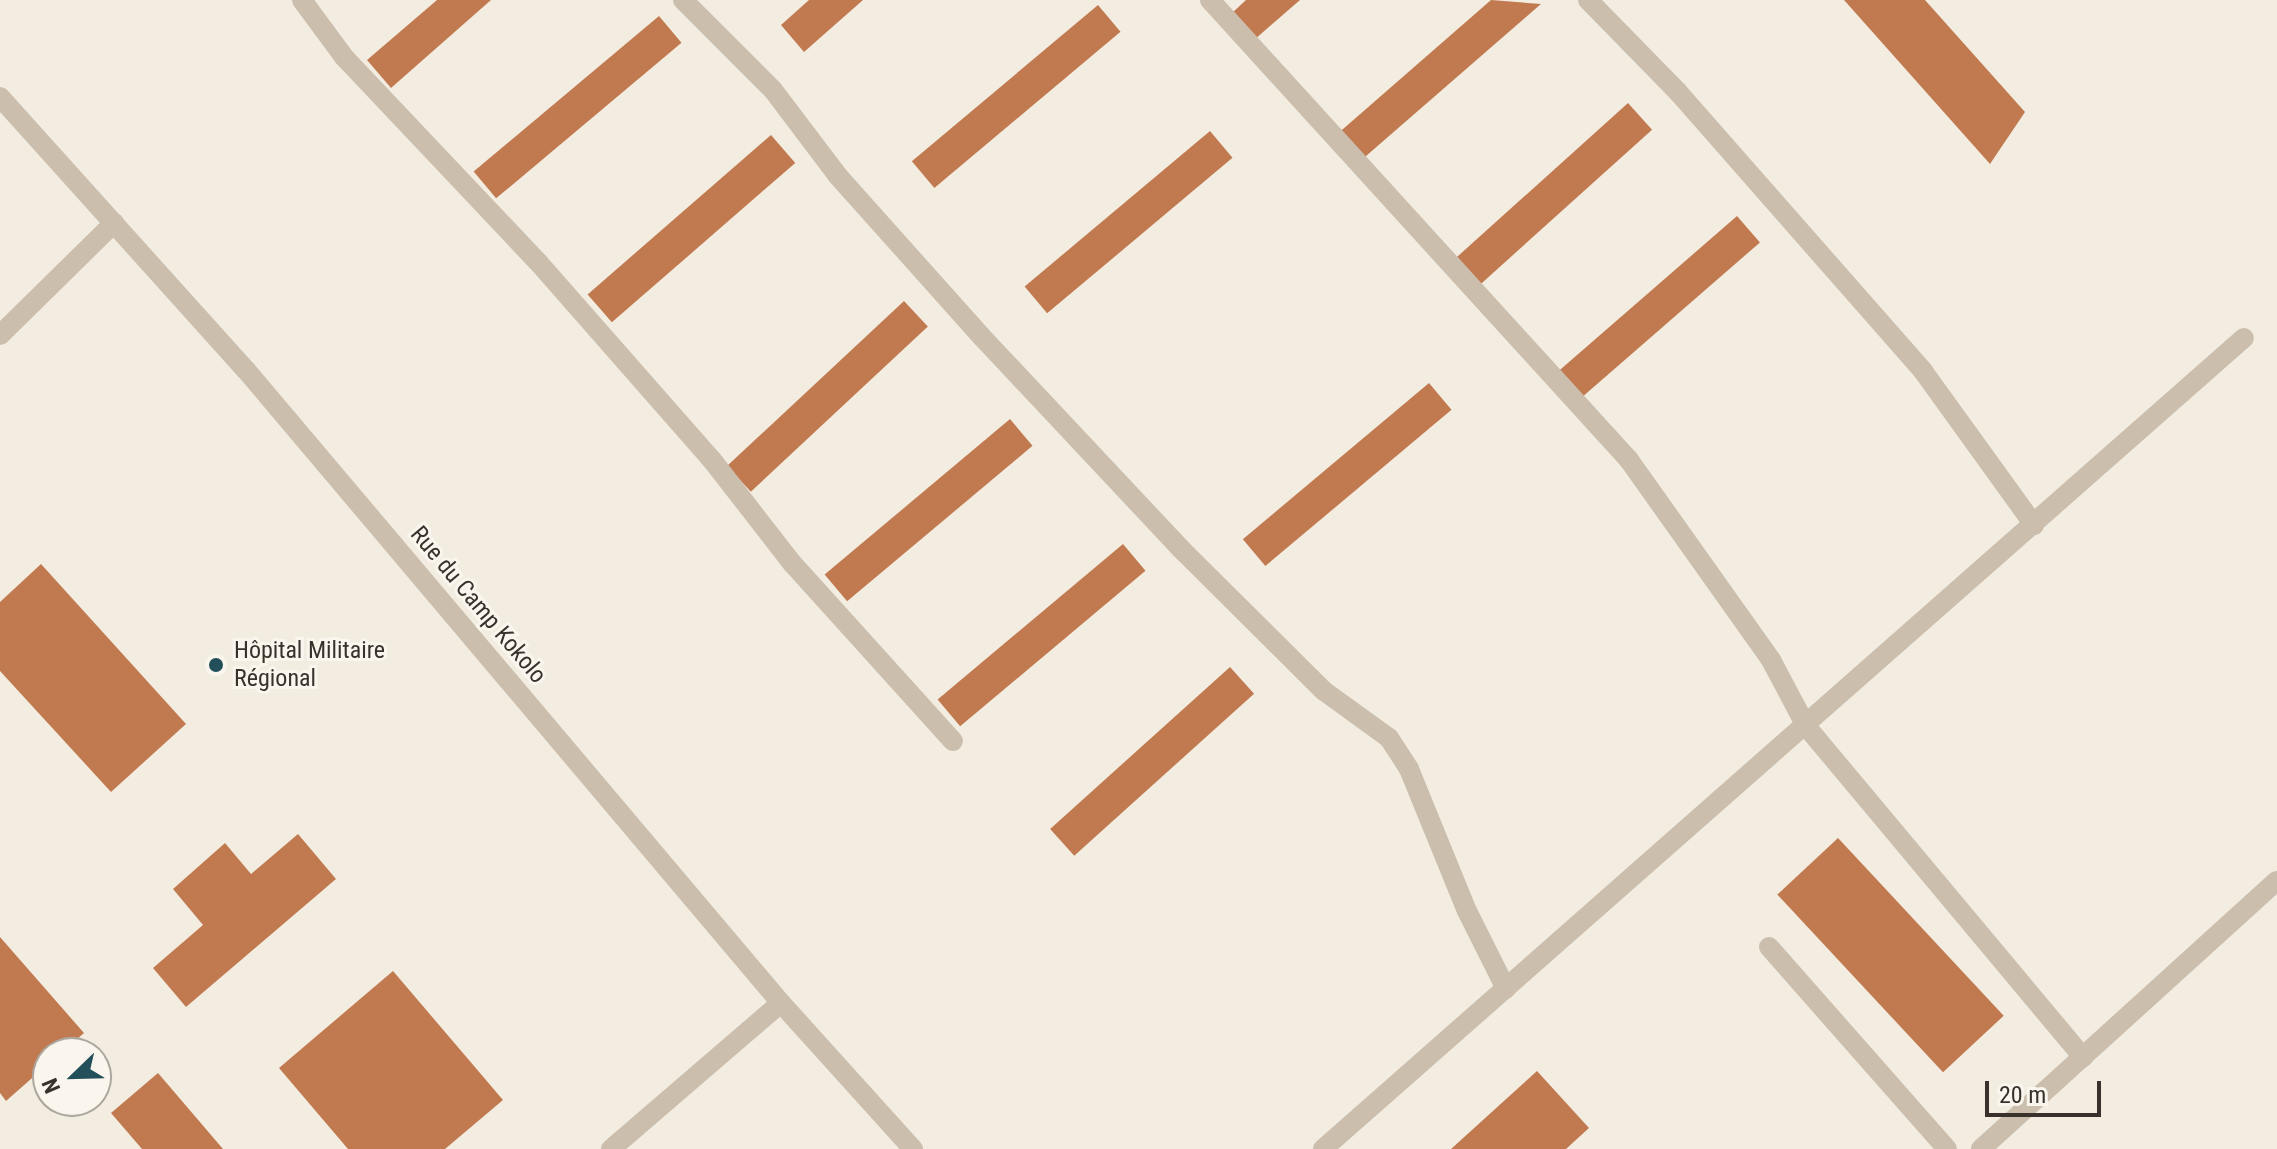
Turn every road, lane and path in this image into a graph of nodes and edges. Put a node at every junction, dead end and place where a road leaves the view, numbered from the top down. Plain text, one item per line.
1 (302, 0) edge
2 (683, 0) edge
3 (1210, 0) edge
4 (1588, 0) edge
5 (0, 97) edge
6 (114, 223) junction
7 (0, 335) edge
8 (2244, 338) dead end
9 (2034, 525) junction
10 (1806, 726) junction
11 (953, 741) dead end
12 (2277, 881) edge
13 (1769, 947) dead end
14 (1506, 989) junction
15 (781, 1003) junction
16 (2083, 1057) junction
17 (611, 1149) edge
18 (913, 1149) edge
19 (1323, 1149) edge
20 (1947, 1149) edge
21 (1981, 1149) edge

1 - 11 street
2 - 14 street
3 - 10 street
4 - 9 street
5 - 6 street, Rue du Camp Kokolo
6 - 7 street
6 - 15 street, Rue du Camp Kokolo
8 - 9 street
9 - 10 street
10 - 14 street
10 - 16 street
12 - 16 street
13 - 20 street
14 - 19 street
15 - 17 street
15 - 18 street, Rue du Camp Kokolo
16 - 21 street

